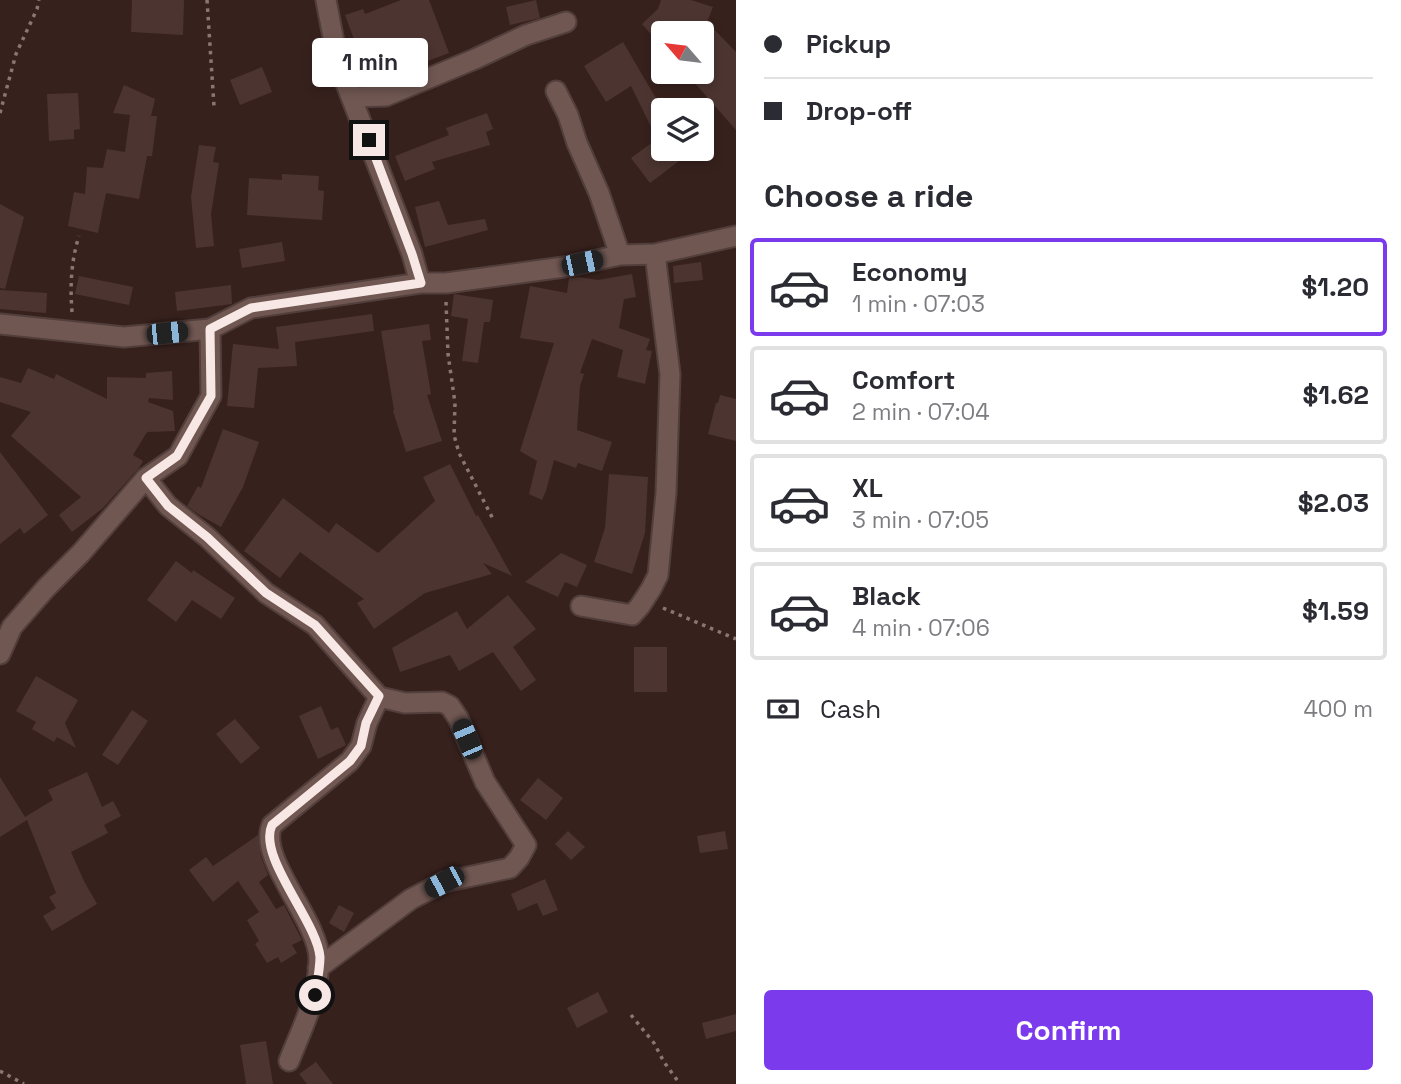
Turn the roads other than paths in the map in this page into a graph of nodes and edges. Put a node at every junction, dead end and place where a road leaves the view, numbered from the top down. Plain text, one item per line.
1 (326, 0) edge
2 (566, 22) dead end
3 (556, 91) dead end
4 (352, 97) junction
5 (736, 236) edge
6 (655, 254) junction
7 (620, 255) junction
8 (421, 283) junction
9 (0, 324) edge
10 (210, 329) junction
11 (146, 478) junction
12 (581, 606) dead end
13 (0, 654) edge
14 (379, 696) junction
15 (318, 968) junction
16 (289, 1061) dead end

1 - 4 street
2 - 4 street
3 - 7 street
4 - 8 street
5 - 6 street
6 - 7 street
6 - 12 street
7 - 8 street
8 - 10 street
9 - 10 street
10 - 11 street
11 - 13 street
11 - 14 street
14 - 15 street
14 - 15 street
15 - 16 street

